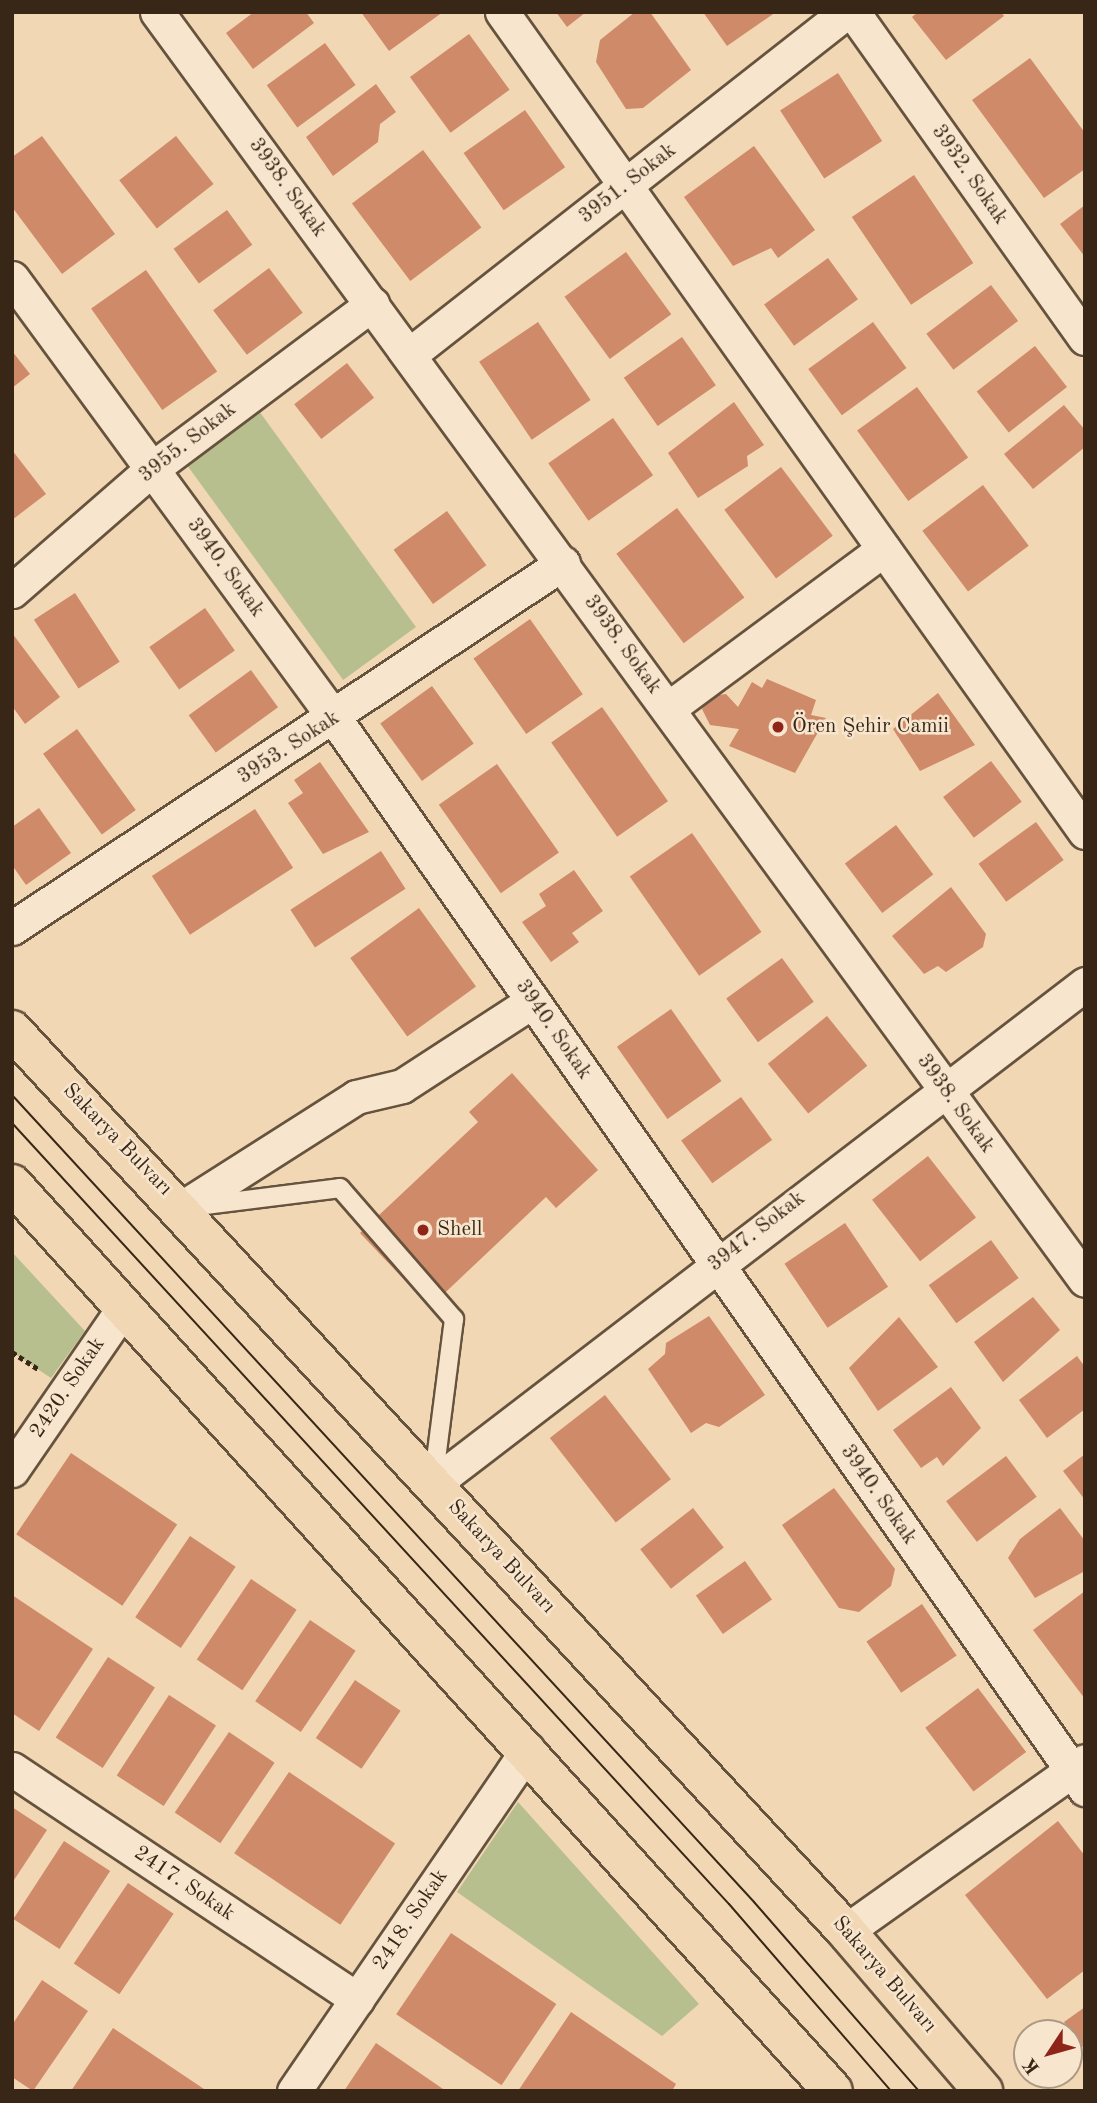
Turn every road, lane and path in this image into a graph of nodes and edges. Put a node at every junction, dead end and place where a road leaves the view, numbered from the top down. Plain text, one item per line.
1 (157, 12) edge
2 (502, 12) edge
3 (846, 12) edge
4 (853, 12) edge
5 (625, 187) junction
6 (12, 278) edge
7 (372, 304) junction
8 (1085, 338) edge
9 (408, 355) junction
10 (153, 468) junction
11 (884, 549) junction
12 (563, 563) junction
13 (12, 592) edge
14 (668, 708) junction
15 (335, 719) junction
16 (1085, 832) edge
17 (12, 928) edge
18 (1085, 984) edge
19 (533, 1001) junction
20 (12, 1030) edge
21 (944, 1088) junction
22 (12, 1184) edge
23 (182, 1208) junction
24 (716, 1263) junction
25 (1085, 1280) edge
26 (124, 1307) junction
27 (12, 1470) edge
28 (433, 1484) junction
29 (528, 1749) junction
30 (12, 1769) edge
31 (1080, 1774) edge
32 (846, 1931) junction
33 (357, 1999) junction
34 (294, 2091) edge
35 (834, 2091) edge
36 (983, 2091) edge

1 - 7 street, 3938. Sokak
2 - 5 street
3 - 5 street, 3951. Sokak
4 - 8 street, 3932. Sokak
5 - 9 street, 3951. Sokak
5 - 11 street
6 - 10 street, 3940. Sokak
7 - 9 street, 3938. Sokak
7 - 10 street, 3955. Sokak
9 - 12 street, 3938. Sokak
10 - 13 street, 3955. Sokak
10 - 15 street, 3940. Sokak
11 - 14 street
11 - 16 street
12 - 14 street, 3938. Sokak
12 - 15 street, 3953. Sokak
14 - 21 street, 3938. Sokak
15 - 17 street, 3953. Sokak
15 - 19 street, 3940. Sokak
18 - 21 street, 3947. Sokak
19 - 23 street
19 - 24 street, 3940. Sokak
20 - 23 main road, Sakarya Bulvarı
21 - 24 street, 3947. Sokak
21 - 25 street, 3938. Sokak
22 - 26 main road
23 - 28 main road, Sakarya Bulvarı
23 - 28 lane
24 - 28 street, 3947. Sokak
24 - 31 street, 3940. Sokak
26 - 27 street, 2420. Sokak
26 - 29 main road
28 - 32 main road, Sakarya Bulvarı
29 - 33 street, 2418. Sokak
29 - 35 main road
30 - 33 street, 2417. Sokak
31 - 32 street
32 - 36 main road, Sakarya Bulvarı
33 - 34 street, 2418. Sokak

